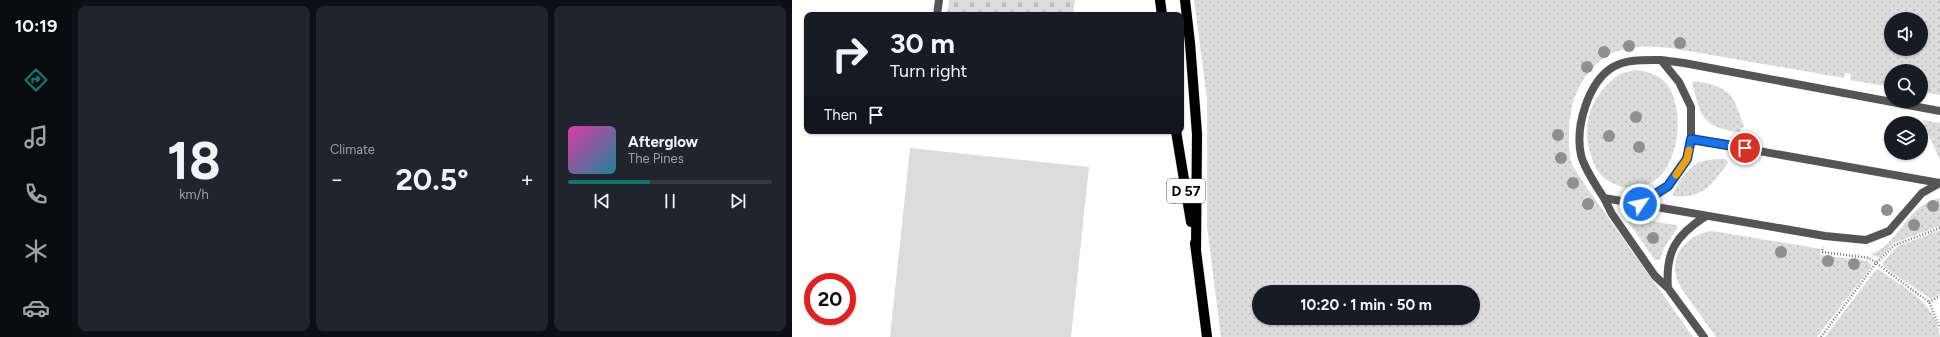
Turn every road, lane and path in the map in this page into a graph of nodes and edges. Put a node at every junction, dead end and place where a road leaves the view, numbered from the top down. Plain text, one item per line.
1 (939, 0) edge
2 (1160, 0) edge
3 (1185, 0) edge
4 (937, 12) edge
5 (1162, 12) edge
6 (1661, 60) junction
7 (1940, 111) edge
8 (1177, 134) edge
9 (1691, 139) junction
10 (1940, 183) edge
11 (1604, 198) junction
12 (1640, 204) junction
13 (1706, 216) junction
14 (1940, 228) edge
15 (1825, 236) junction
16 (1196, 250) junction
17 (1876, 263) junction
18 (1668, 288) junction
19 (1940, 296) edge
20 (1929, 302) junction
21 (1940, 328) edge
22 (1207, 337) edge
23 (1704, 337) edge
24 (1821, 337) edge

1 - 4 street
2 - 5 main road
3 - 16 main road, D 57
6 - 7 street
6 - 9 street
6 - 11 street
8 - 16 main road, D 57
9 - 10 street
9 - 12 street
10 - 15 street
11 - 12 street
11 - 18 street
12 - 13 street
13 - 15 street
13 - 18 street
14 - 17 path
15 - 17 path
16 - 22 main road, D 57
17 - 20 path
17 - 24 path
18 - 23 street
19 - 20 path
20 - 21 path

